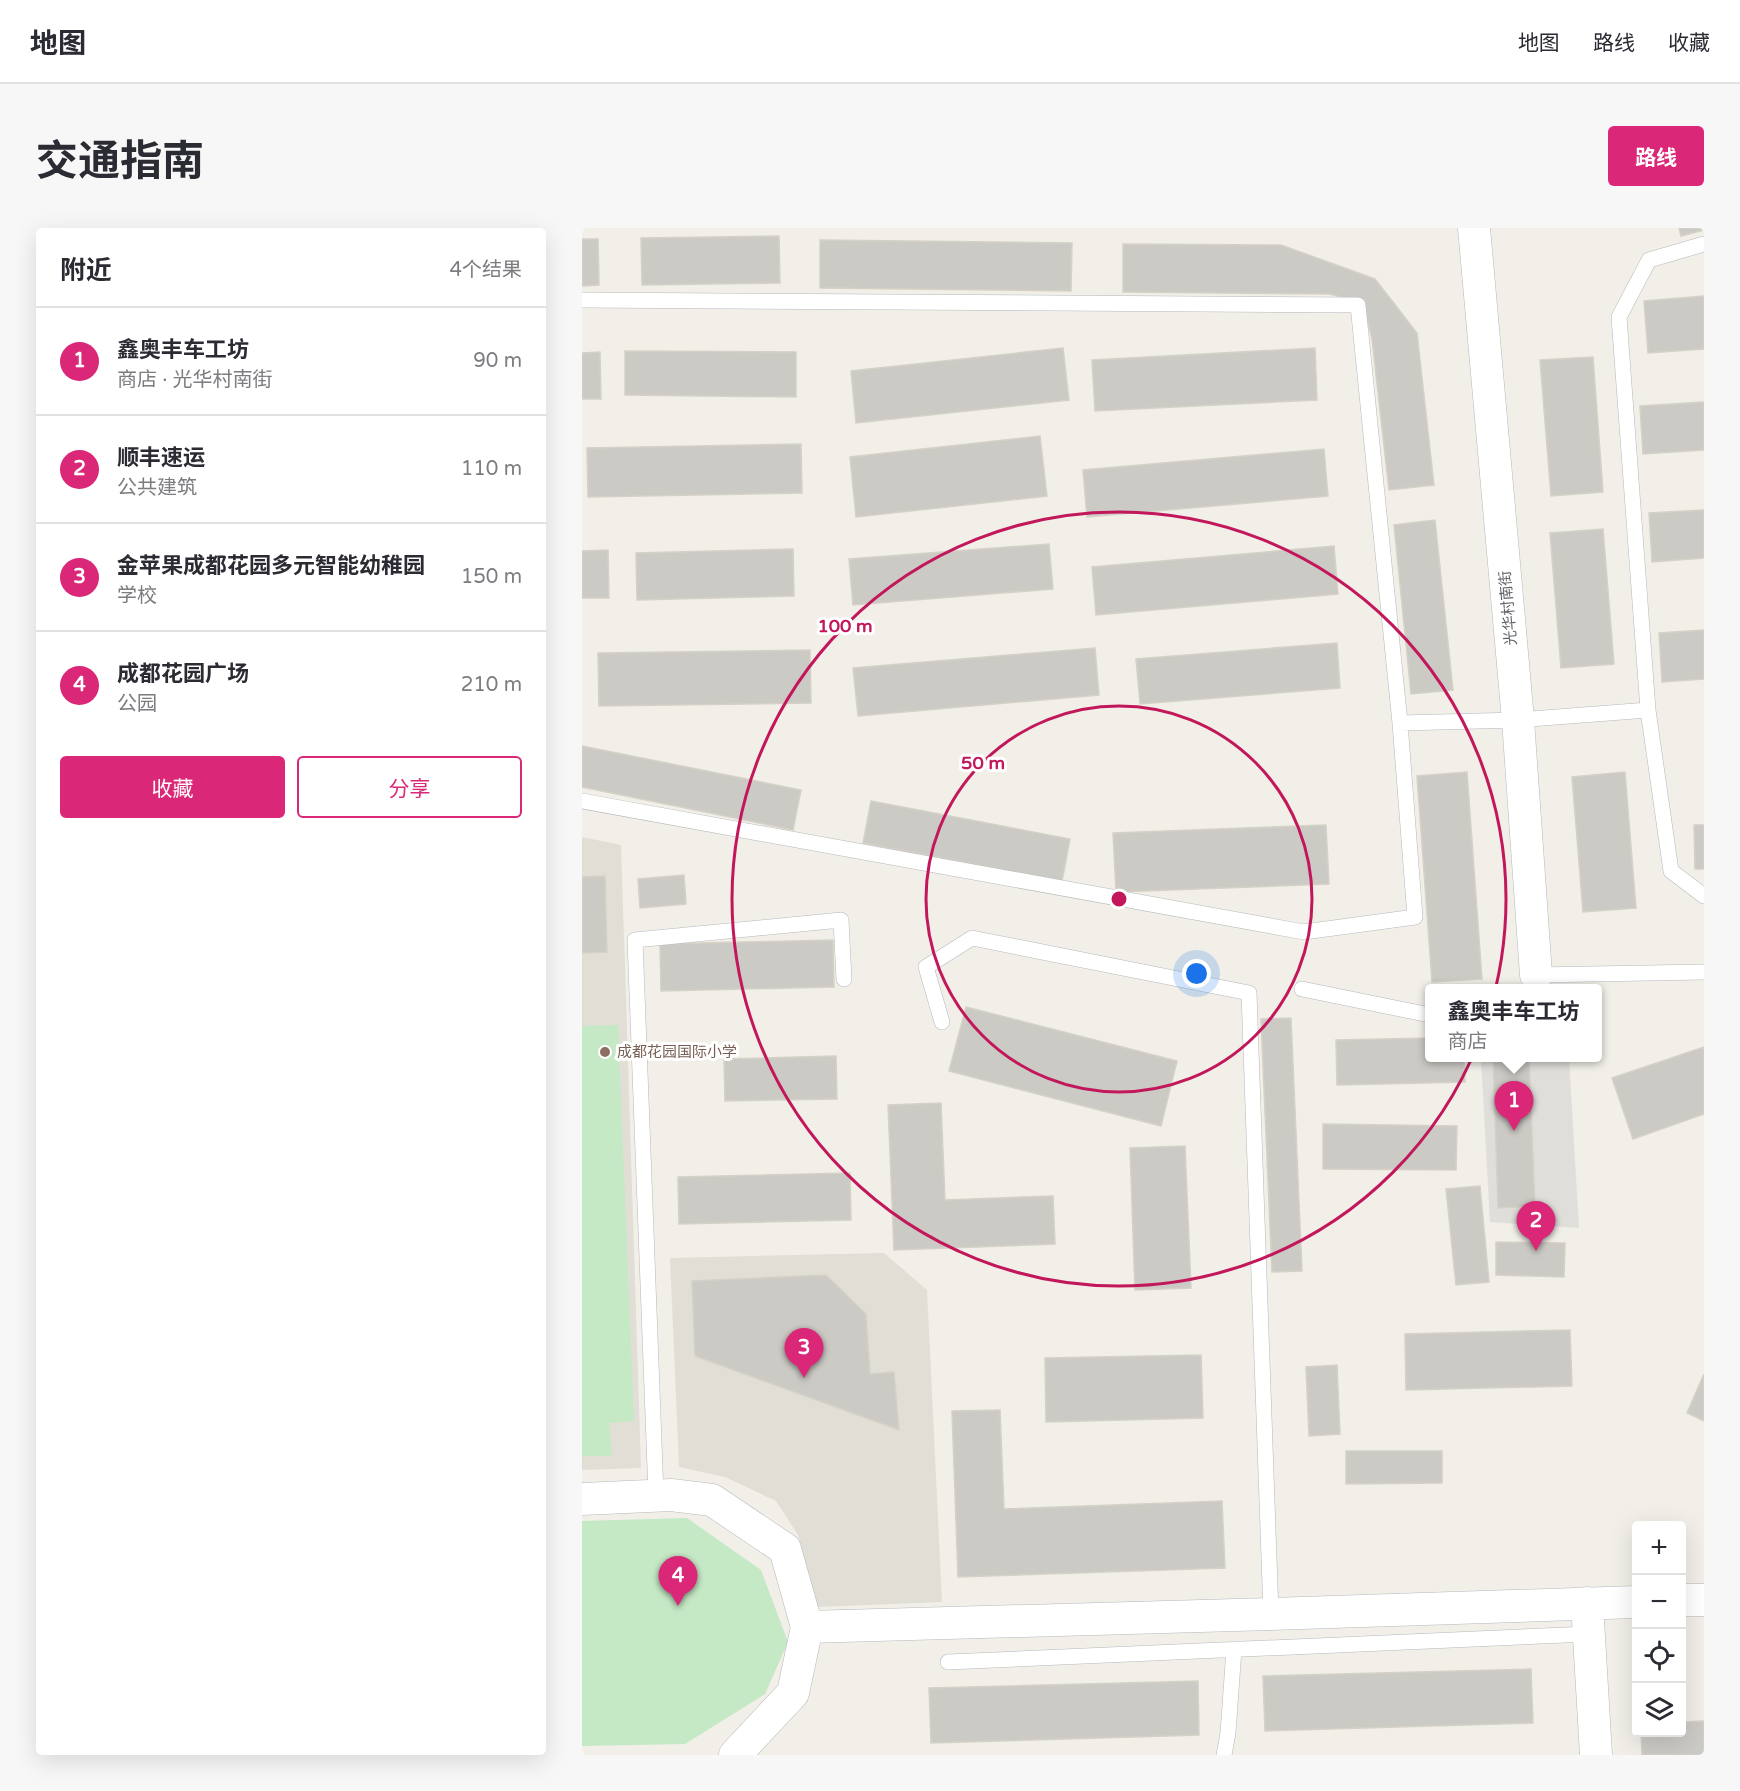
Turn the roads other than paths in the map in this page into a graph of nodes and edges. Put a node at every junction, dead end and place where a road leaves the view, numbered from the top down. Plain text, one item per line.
1 (1474, 228) edge
2 (1704, 244) edge
3 (582, 300) edge
4 (1648, 710) junction
5 (1518, 720) junction
6 (1400, 723) junction
7 (582, 801) edge
8 (1704, 896) edge
9 (1704, 972) edge
10 (844, 979) dead end
11 (1536, 982) edge
12 (1302, 989) dead end
13 (1425, 1014) edge
14 (942, 1022) dead end
15 (656, 1495) junction
16 (582, 1499) edge
17 (1686, 1600) edge
18 (1704, 1600) edge
19 (1632, 1602) edge
20 (1587, 1603) junction
21 (1271, 1614) junction
22 (807, 1627) junction
23 (1589, 1634) junction
24 (1234, 1649) junction
25 (948, 1662) dead end
26 (735, 1755) edge
27 (1224, 1755) edge
28 (1596, 1755) edge

1 - 5 street, 光华村南街
2 - 4 lane
3 - 6 lane
4 - 5 lane
4 - 8 lane
5 - 6 lane
5 - 11 street, 光华村南街
6 - 7 lane
9 - 11 lane
10 - 15 lane
12 - 13 lane
14 - 21 lane
15 - 16 street
15 - 22 street
17 - 18 street
19 - 20 street
20 - 21 street
20 - 23 street
21 - 22 street
22 - 26 street
23 - 24 lane
23 - 28 street
24 - 25 lane
24 - 27 lane

